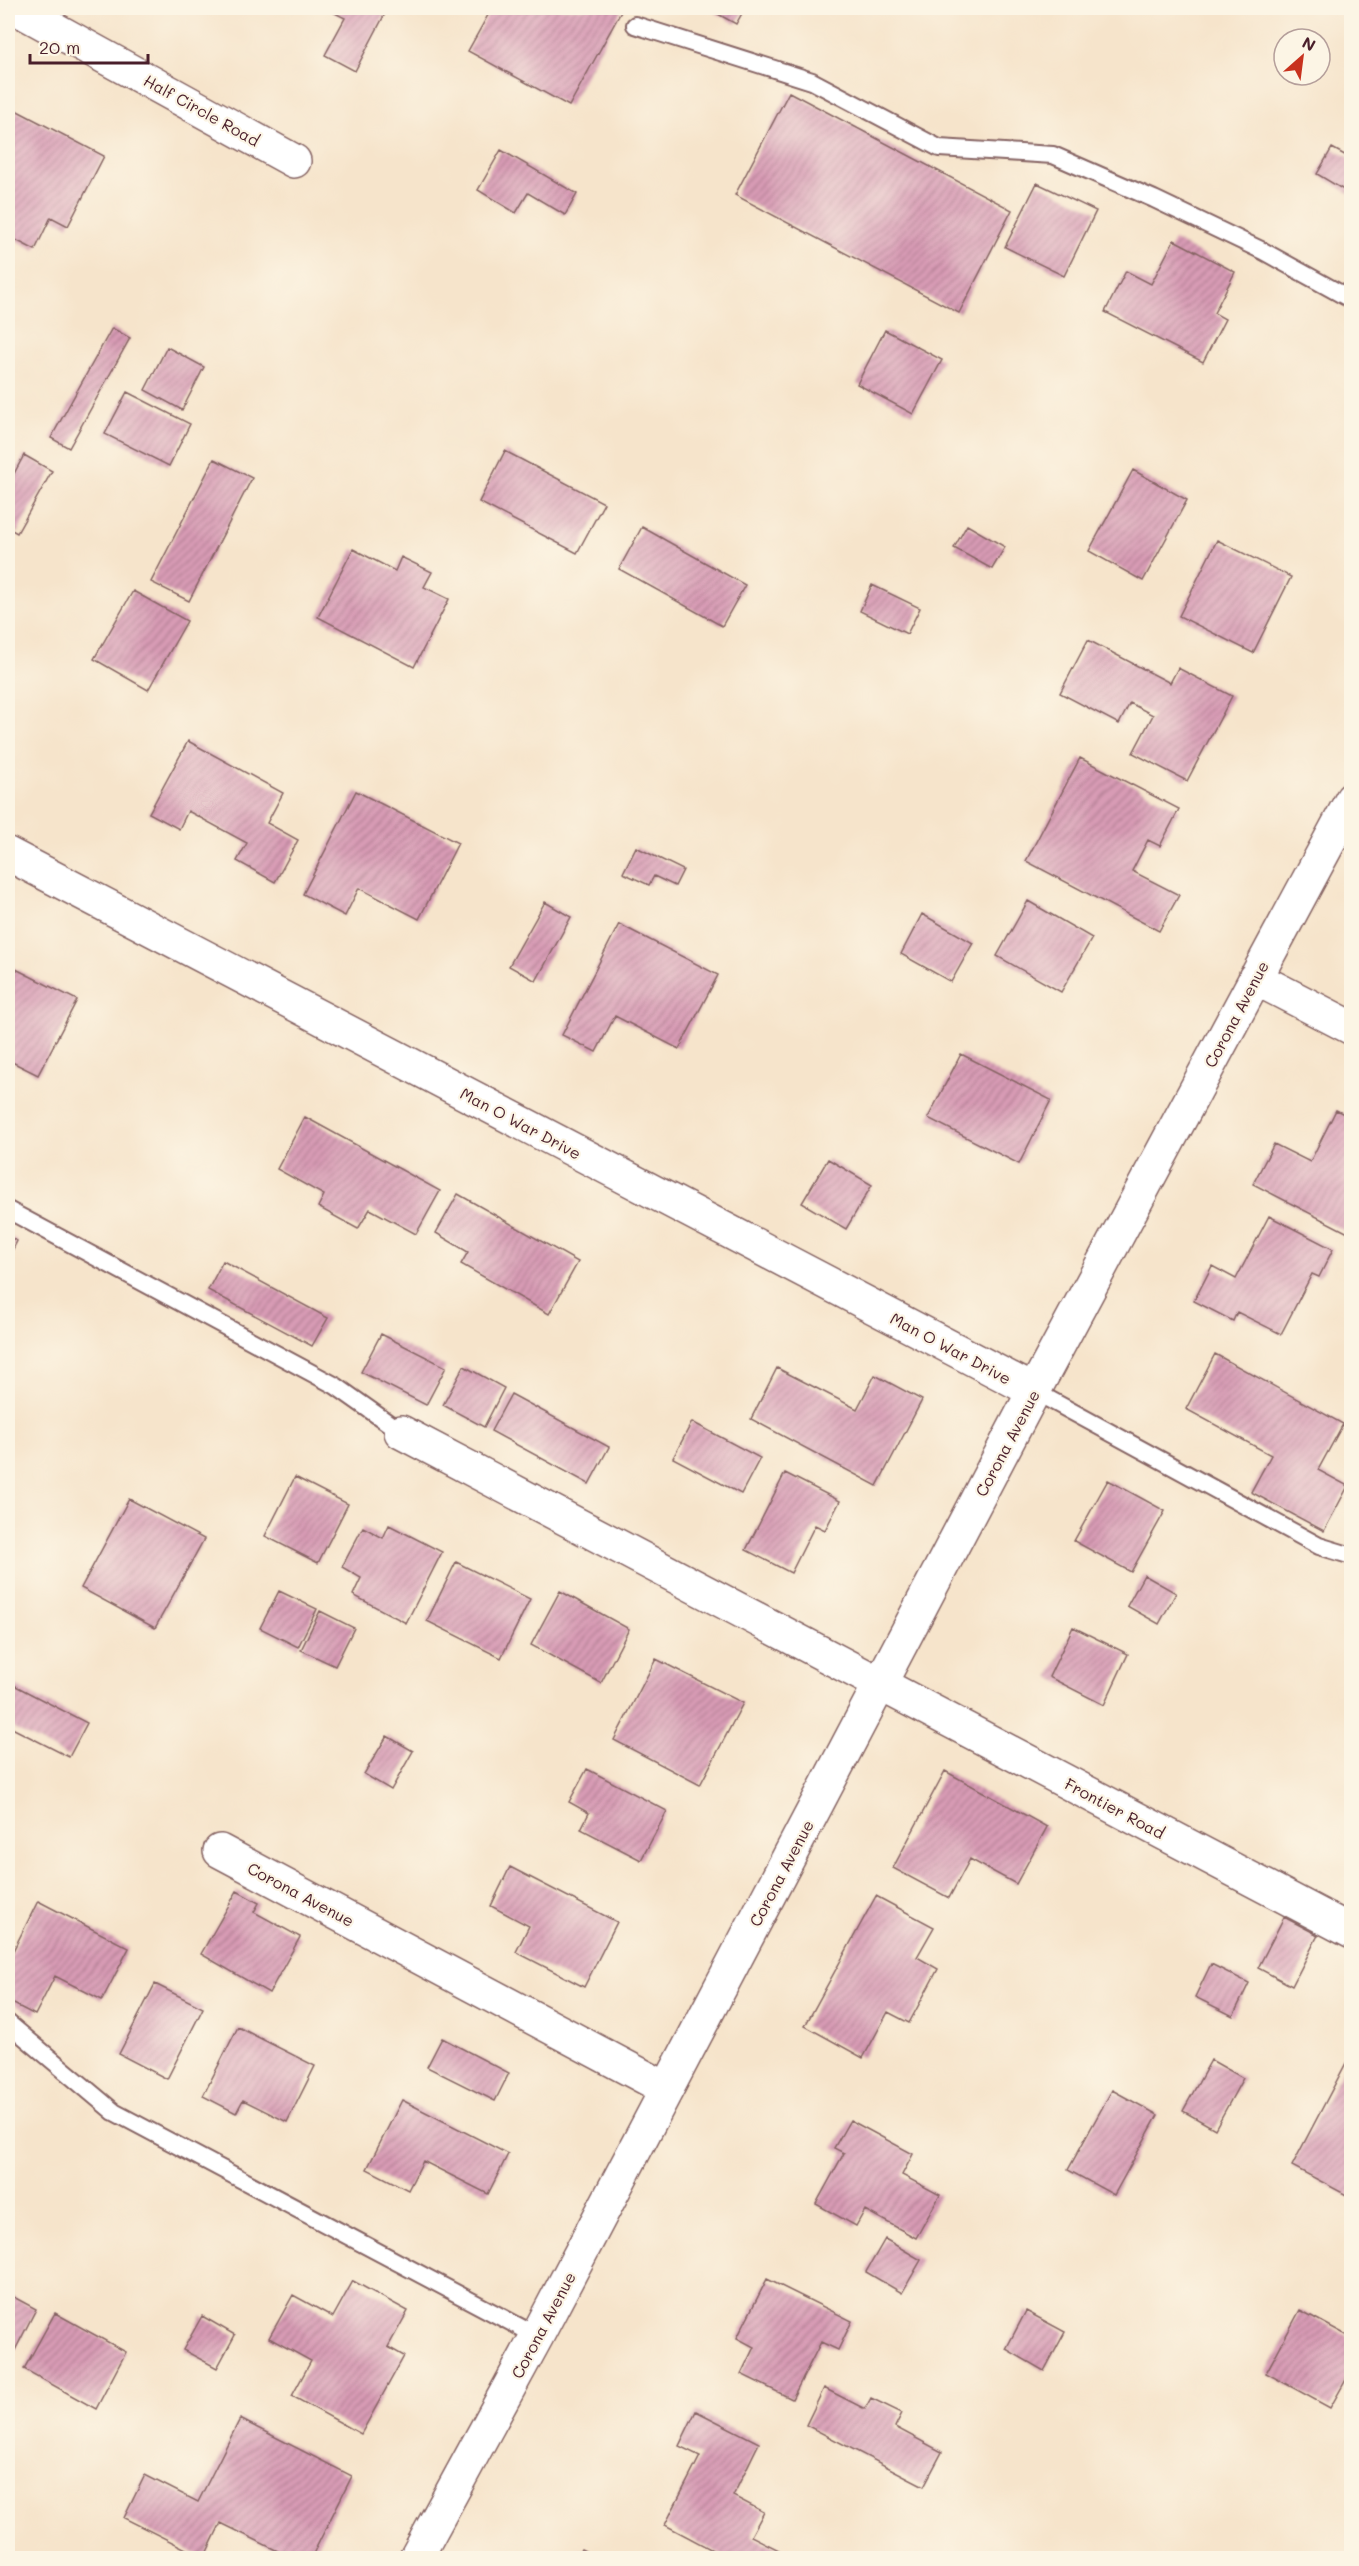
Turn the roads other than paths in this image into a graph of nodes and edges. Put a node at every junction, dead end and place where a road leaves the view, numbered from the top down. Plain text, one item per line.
1 (16, 8) edge
2 (634, 25) dead end
3 (294, 161) dead end
4 (1352, 300) edge
5 (1352, 799) edge
6 (8, 854) edge
7 (1255, 978) junction
8 (1352, 1028) edge
9 (8, 1210) edge
10 (1034, 1391) junction
11 (401, 1432) joint
12 (1352, 1556) edge
13 (879, 1685) junction
14 (220, 1851) dead end
15 (1352, 1932) edge
16 (8, 2023) edge
17 (8, 2035) edge
18 (33, 2045) junction
19 (667, 2090) junction
20 (537, 2336) junction
21 (416, 2559) edge

1 - 3 street, Half Circle Road
2 - 4 lane
5 - 7 street, Corona Avenue
6 - 10 street, Man O War Drive
7 - 8 street
7 - 10 street, Corona Avenue
9 - 11 lane
10 - 12 lane
10 - 13 street, Corona Avenue
11 - 13 street, Frontier Road
13 - 15 street, Frontier Road
13 - 19 street, Corona Avenue
14 - 19 street, Corona Avenue
16 - 18 lane
17 - 18 lane
18 - 20 lane
19 - 20 street, Corona Avenue
20 - 21 street, Corona Avenue

